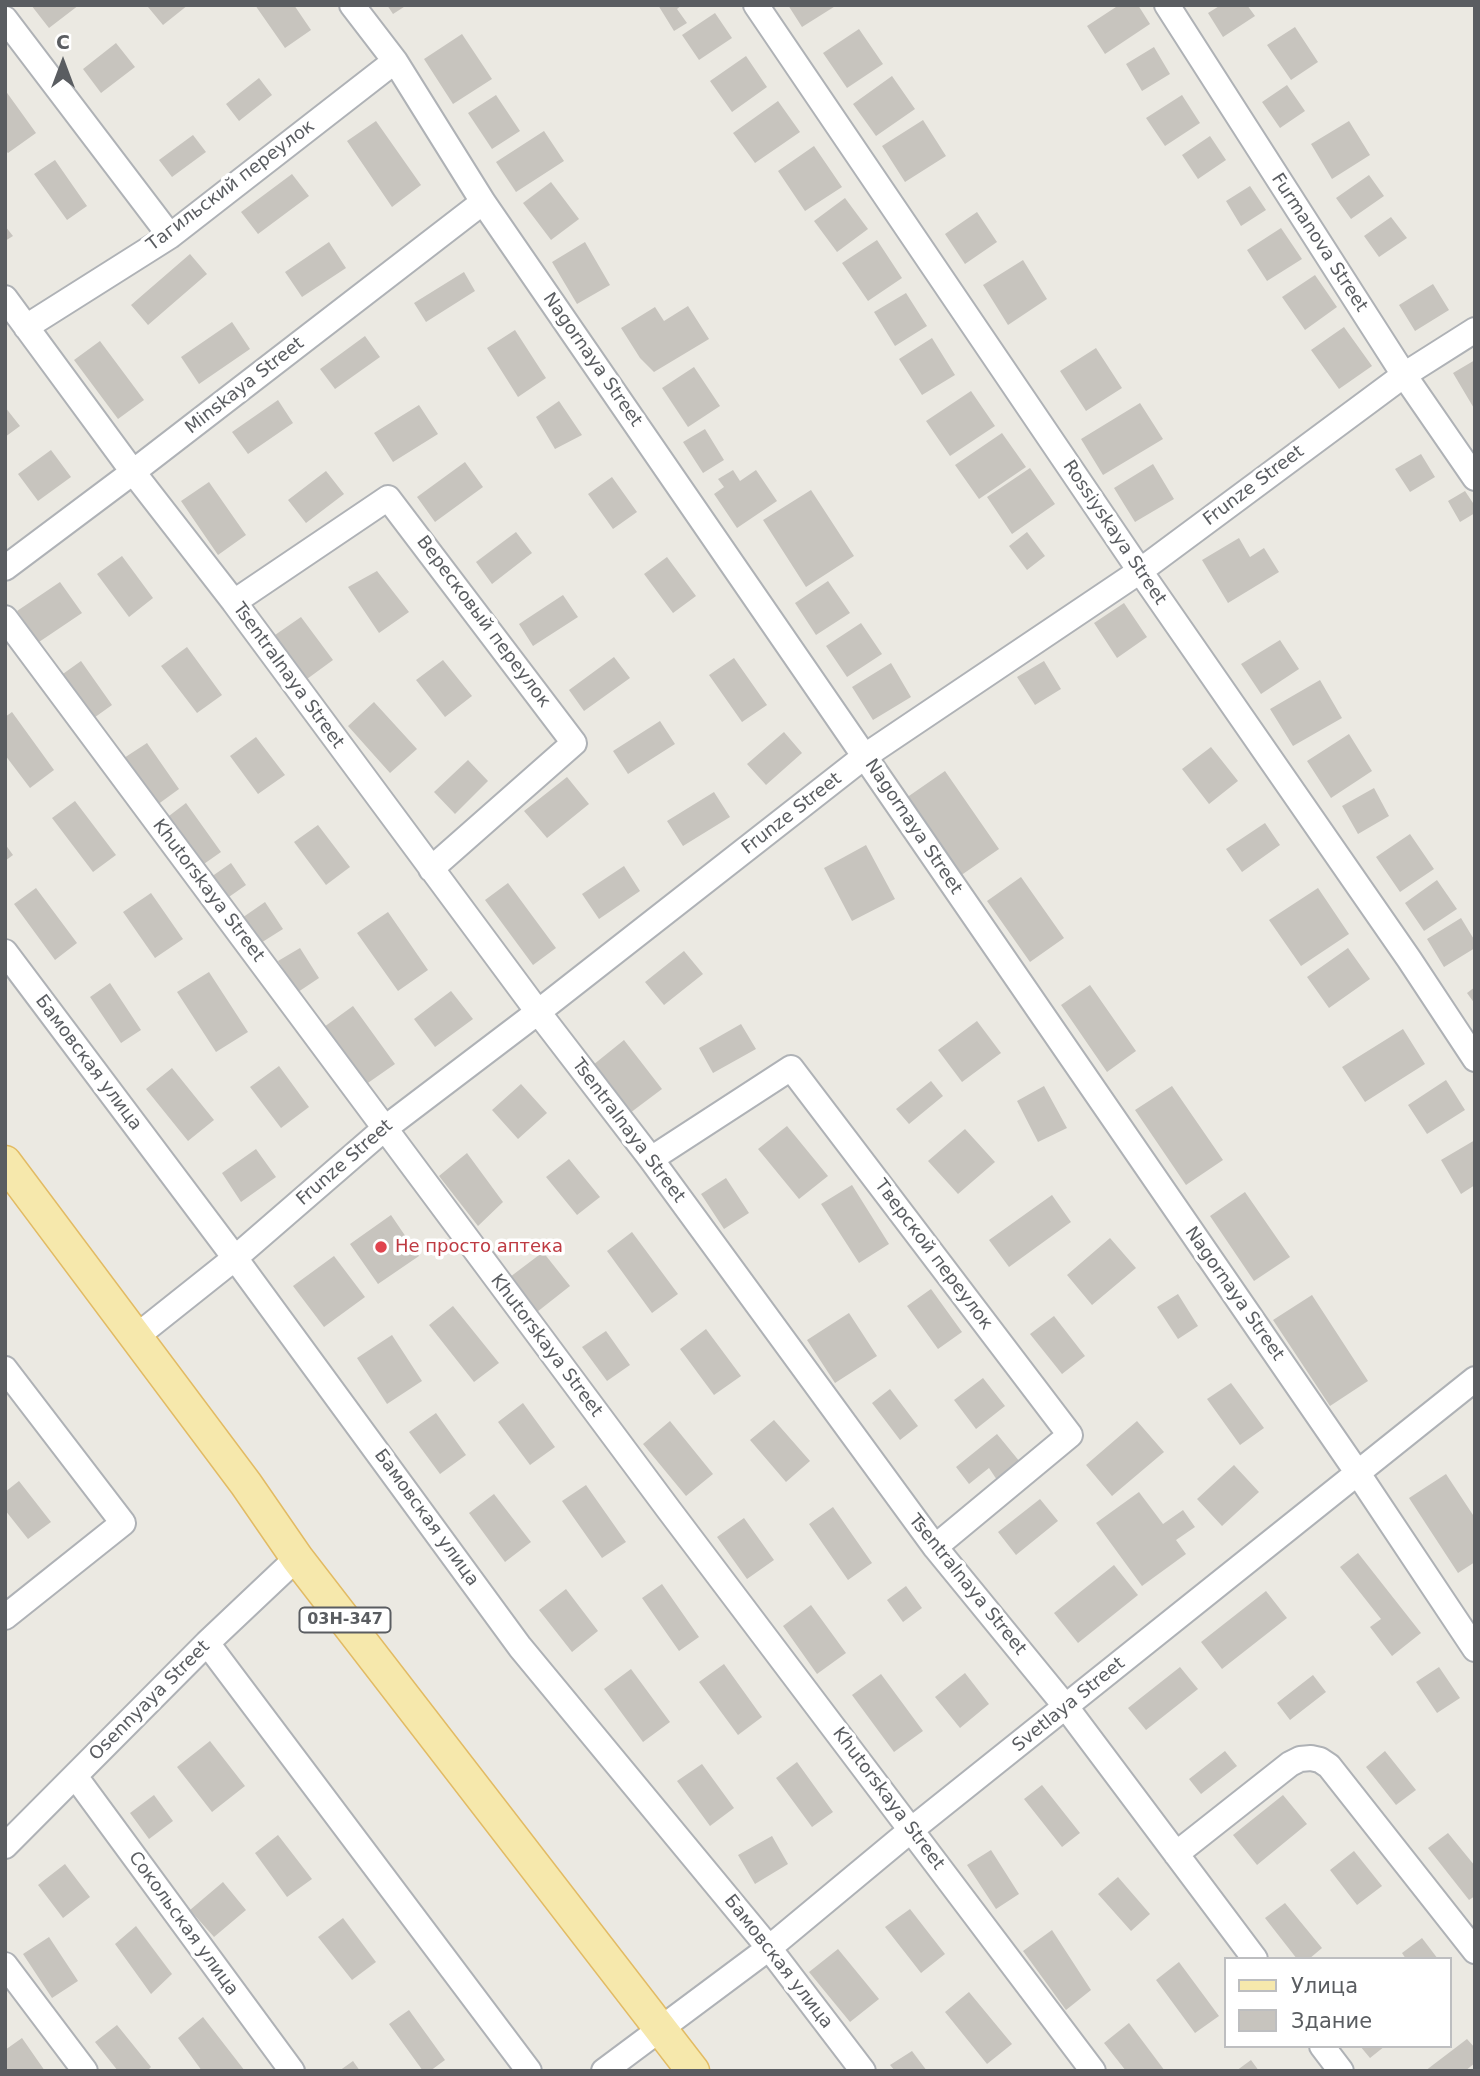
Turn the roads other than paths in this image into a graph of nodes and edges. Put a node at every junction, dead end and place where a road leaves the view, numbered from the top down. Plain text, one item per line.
1 (352, 5) edge
2 (756, 5) edge
3 (1167, 5) edge
4 (5, 19) edge
5 (395, 61) junction
6 (483, 202) junction
7 (170, 236) junction
8 (5, 298) edge
9 (26, 327) junction
10 (1475, 330) edge
11 (1404, 375) junction
12 (133, 472) junction
13 (1475, 478) edge
14 (5, 568) edge
15 (1140, 571) junction
16 (234, 602) junction
17 (5, 618) edge
18 (865, 756) junction
19 (431, 869) junction
20 (5, 952) edge
21 (538, 1012) junction
22 (1475, 1059) edge
23 (384, 1129) junction
24 (651, 1159) junction
25 (5, 1162) edge
26 (235, 1258) junction
27 (137, 1336) junction
28 (5, 1369) edge
29 (1475, 1379) edge
30 (1357, 1472) junction
31 (935, 1547) junction
32 (297, 1558) junction
33 (5, 1617) edge
34 (207, 1643) junction
35 (1475, 1649) edge
36 (1066, 1707) junction
37 (75, 1776) junction
38 (911, 1830) junction
39 (5, 1846) edge
40 (1176, 1854) junction
41 (769, 1948) junction
42 (1475, 1951) edge
43 (1253, 1957) edge
44 (5, 1965) edge
45 (661, 2028) junction
46 (1323, 2048) edge
47 (85, 2071) edge
48 (292, 2071) edge
49 (529, 2071) edge
50 (604, 2071) edge
51 (693, 2071) edge
52 (863, 2071) edge
53 (1093, 2071) edge
54 (1340, 2071) edge

1 - 5 street, Nagornaya Street
2 - 15 street, Rossiyskaya Street
3 - 11 street, Furmanova Street
4 - 7 street
5 - 6 street, Nagornaya Street
5 - 7 street, Тагильский переулок
6 - 12 street, Minskaya Street
6 - 18 street, Nagornaya Street
7 - 9 street, Тагильский переулок
8 - 9 street, Tsentralnaya Street
9 - 12 street, Tsentralnaya Street
10 - 11 street, Frunze Street
11 - 13 street, Furmanova Street
11 - 15 street, Frunze Street
12 - 14 street, Minskaya Street
12 - 16 street, Tsentralnaya Street
15 - 18 street, Frunze Street
15 - 22 street, Rossiyskaya Street
16 - 19 street, Tsentralnaya Street
16 - 19 street, Вересковый переулок
17 - 23 street, Khutorskaya Street
18 - 21 street, Frunze Street
18 - 30 street, Nagornaya Street
19 - 21 street, Tsentralnaya Street
20 - 26 street, Бамовская улица
21 - 23 street, Frunze Street
21 - 24 street, Tsentralnaya Street
23 - 26 street, Frunze Street
23 - 38 street, Khutorskaya Street
24 - 31 street, Tsentralnaya Street
24 - 31 street, Тверской переулок
25 - 27 main road, 03Н-347
26 - 27 street, Frunze Street
26 - 41 street, Бамовская улица
27 - 32 main road, 03Н-347
28 - 33 street
29 - 30 street, Svetlaya Street
30 - 35 street, Nagornaya Street
30 - 36 street, Svetlaya Street
31 - 36 street, Tsentralnaya Street
32 - 34 street, Osennyaya Street
32 - 45 main road, 03Н-347
34 - 37 street, Osennyaya Street
34 - 49 street
36 - 38 street, Svetlaya Street
36 - 40 street, Tsentralnaya Street
37 - 39 street, Osennyaya Street
37 - 48 street, Сокольская улица
38 - 41 street, Svetlaya Street
38 - 53 street, Khutorskaya Street
40 - 42 street
40 - 43 street, Tsentralnaya Street
41 - 45 street, Svetlaya Street
41 - 52 street, Бамовская улица
44 - 47 street
45 - 50 street, Svetlaya Street
45 - 51 main road, 03Н-347
46 - 54 street

